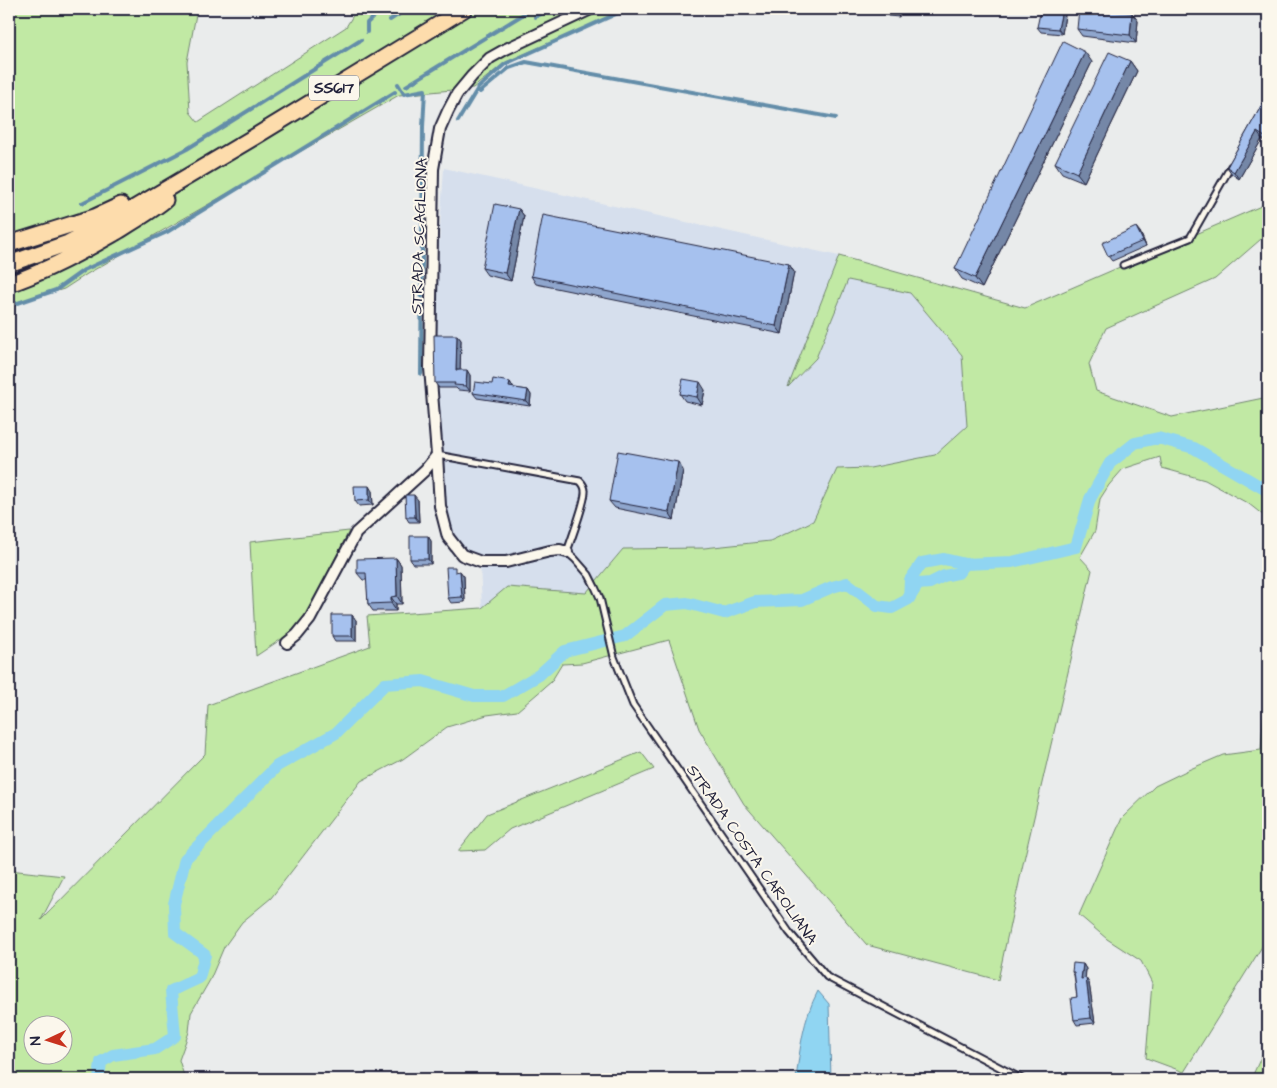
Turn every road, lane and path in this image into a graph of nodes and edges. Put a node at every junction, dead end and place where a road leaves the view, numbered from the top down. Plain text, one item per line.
1 (464, 9) edge
2 (591, 9) edge
3 (1232, 164) edge
4 (204, 166) junction
5 (9, 244) edge
6 (9, 264) edge
7 (1123, 265) dead end
8 (9, 284) edge
9 (437, 455) junction
10 (567, 552) junction
11 (287, 643) dead end
12 (1022, 1079) edge

1 - 4 main road, SS617
2 - 9 street, STRADA SCAGLIONA
3 - 7 lane
4 - 5 main road
4 - 6 main road, SS617
4 - 8 main road
9 - 10 street, STRADA SCAGLIONA
9 - 10 lane
9 - 11 street
10 - 12 lane, STRADA COSTA CAROLIANA

